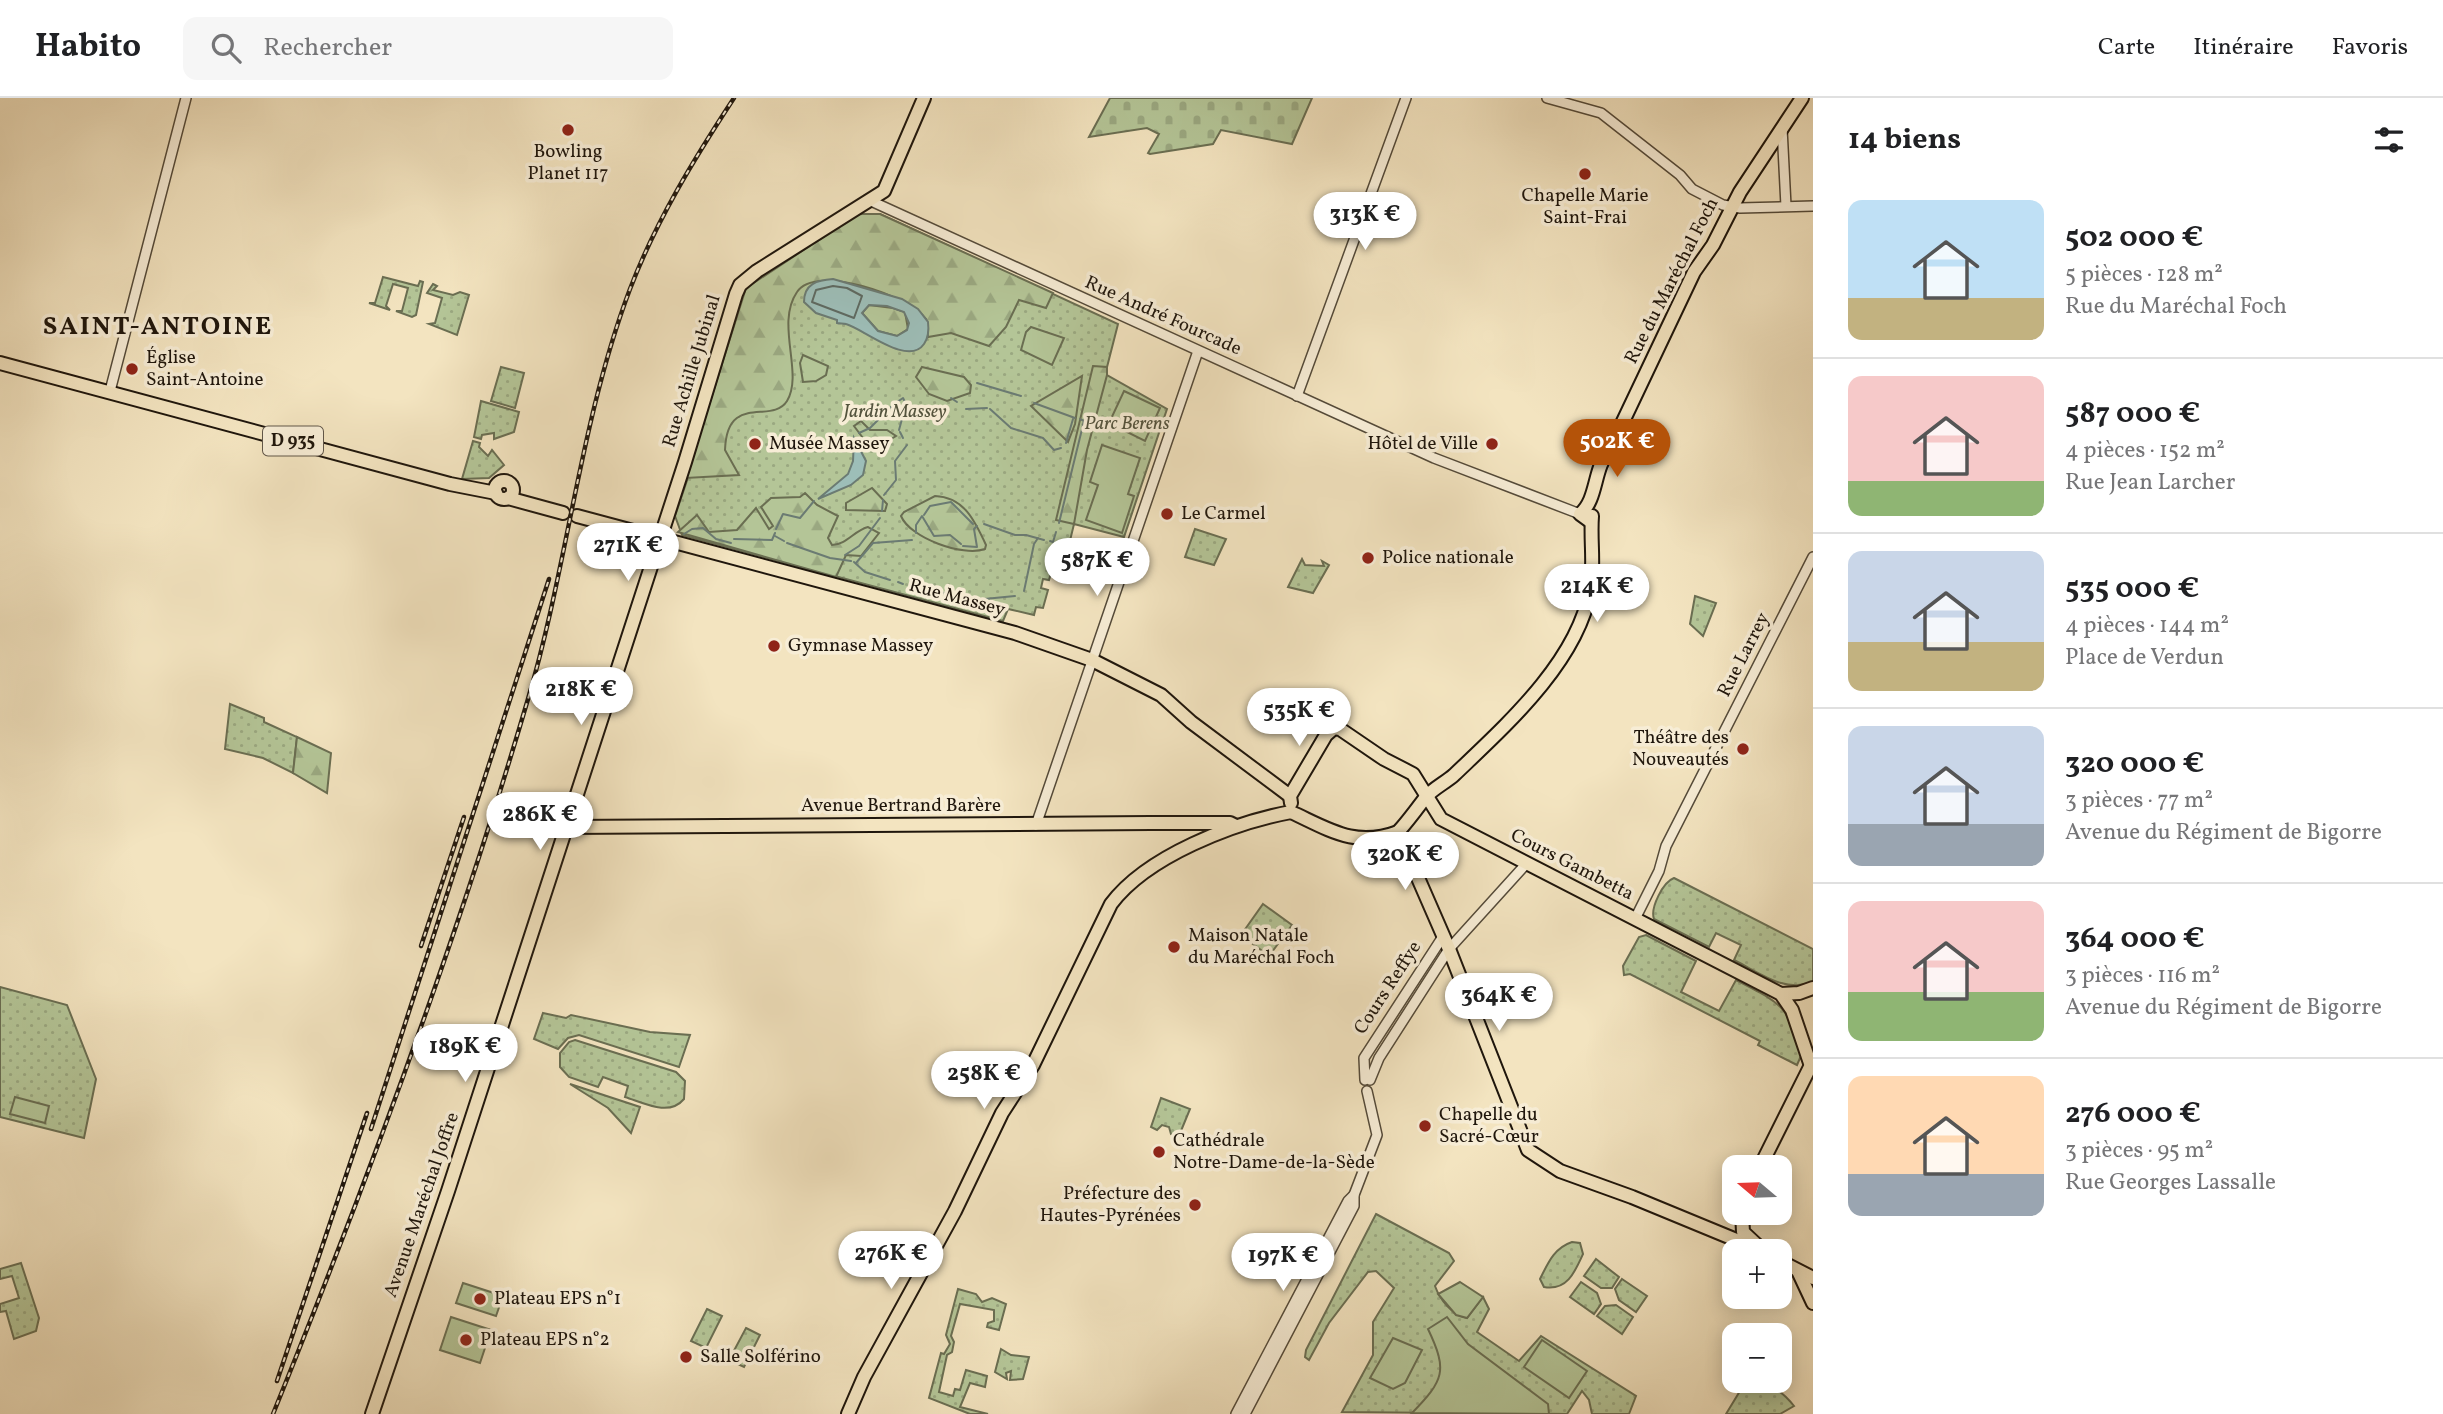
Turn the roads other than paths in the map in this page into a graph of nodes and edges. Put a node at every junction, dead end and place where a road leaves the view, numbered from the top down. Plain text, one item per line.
1 (186, 98) edge
2 (924, 98) edge
3 (1406, 98) edge
4 (1547, 98) edge
5 (1802, 98) edge
6 (1783, 128) junction
7 (871, 201) junction
8 (1786, 206) junction
9 (1813, 206) edge
10 (1731, 208) junction
11 (1198, 351) junction
12 (0, 363) edge
13 (110, 391) junction
14 (1297, 396) junction
15 (1605, 456) junction
16 (563, 513) dead end
17 (1580, 514) junction
18 (577, 516) dead end
19 (1591, 522) junction
20 (660, 538) junction
21 (1813, 557) edge
22 (1093, 660) junction
23 (1290, 796) junction
24 (1426, 796) junction
25 (1291, 813) junction
26 (1036, 825) junction
27 (1236, 826) junction
28 (566, 827) junction
29 (1398, 832) junction
30 (1526, 864) junction
31 (1635, 919) junction
32 (1448, 944) junction
33 (1813, 988) edge
34 (1780, 994) junction
35 (1800, 1033) junction
36 (1813, 1042) edge
37 (1812, 1064) edge
38 (1370, 1094) dead end
39 (1765, 1155) edge
40 (1354, 1195) junction
41 (1732, 1225) edge
42 (1725, 1237) junction
43 (1730, 1239) edge
44 (1792, 1268) edge
45 (1811, 1284) edge
46 (1813, 1303) edge
47 (374, 1409) edge
48 (848, 1414) edge
49 (1236, 1414) edge
50 (1245, 1414) edge

1 - 13 street
2 - 7 main road
3 - 14 street
4 - 10 street
5 - 6 main road, Rue du Maréchal Foch
6 - 8 street
6 - 10 main road, Rue du Maréchal Foch
7 - 11 street, Rue André Fourcade
7 - 20 main road, Rue Achille Jubinal
8 - 9 street
8 - 10 street
10 - 15 main road, Rue du Maréchal Foch
11 - 14 street, Rue André Fourcade
11 - 22 street
12 - 13 main road, D 935
13 - 16 main road, D 935
14 - 17 street, Rue André Fourcade
15 - 17 main road, Rue du Maréchal Foch
15 - 19 main road, Rue du Maréchal Foch
17 - 19 main road
18 - 20 main road, Rue Massey
19 - 24 main road, Rue du Maréchal Foch
20 - 22 main road, Rue Massey
20 - 28 main road, Avenue Maréchal Joffre
21 - 31 street, Rue Larrey
22 - 23 main road, Rue Massey
22 - 26 street
23 - 24 main road, Cours Gambetta
23 - 25 main road
24 - 29 main road, Rue du Maréchal Foch
24 - 30 main road, Cours Gambetta
25 - 27 main road
25 - 29 main road
26 - 27 main road, Avenue Bertrand Barère
26 - 28 main road, Avenue Bertrand Barère
27 - 48 main road
28 - 47 main road, Avenue Maréchal Joffre
29 - 32 main road
30 - 31 main road, Cours Gambetta
30 - 32 street
31 - 34 main road, Cours Gambetta
32 - 32 street, Cours Reffye
32 - 42 main road
33 - 34 main road
34 - 35 main road
35 - 36 main road
35 - 37 main road
37 - 39 main road
38 - 40 street
40 - 49 street
40 - 50 street
41 - 42 main road
42 - 43 main road
44 - 45 main road
45 - 46 main road

